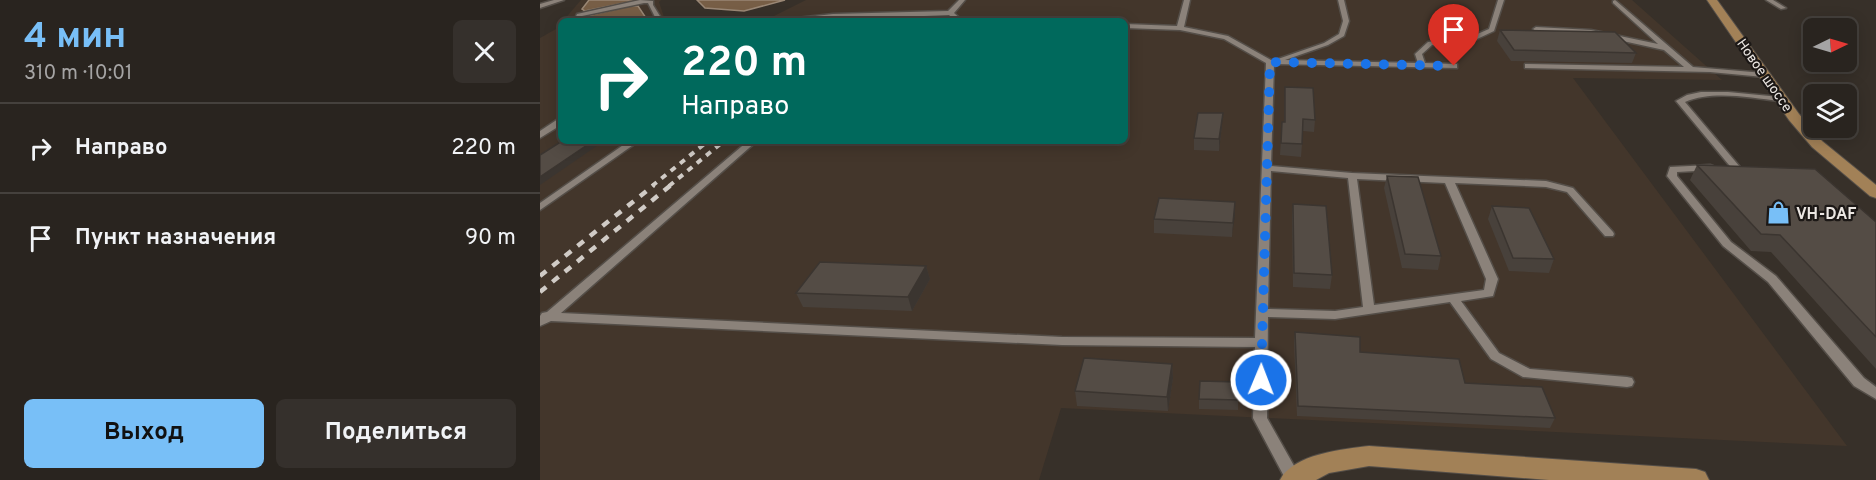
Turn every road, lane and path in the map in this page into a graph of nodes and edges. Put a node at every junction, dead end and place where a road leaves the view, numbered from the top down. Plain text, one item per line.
1 (561, 0) edge
2 (962, 0) edge
3 (1187, 0) edge
4 (1341, 0) edge
5 (1501, 0) edge
6 (1712, 0) edge
7 (1769, 0) edge
8 (1615, 2) dead end
9 (540, 6) edge
10 (1783, 8) dead end
11 (950, 13) junction
12 (898, 15) junction
13 (578, 18) edge
14 (658, 18) edge
15 (815, 18) edge
16 (894, 18) edge
17 (956, 18) edge
18 (1128, 26) edge
19 (1180, 28) junction
20 (1536, 29) edge
21 (1666, 48) junction
22 (1270, 62) junction
23 (1423, 66) junction
24 (1454, 66) dead end
25 (1528, 66) dead end
26 (1690, 69) junction
27 (1764, 75) junction
28 (1780, 99) junction
29 (558, 123) edge
30 (540, 135) edge
31 (631, 144) edge
32 (749, 144) edge
33 (1267, 168) junction
34 (1352, 176) junction
35 (1449, 181) junction
36 (1876, 193) edge
37 (540, 207) edge
38 (1609, 234) dead end
39 (1454, 299) junction
40 (1369, 311) junction
41 (1263, 313) junction
42 (543, 318) edge
43 (1261, 343) junction
44 (1627, 382) dead end
45 (1876, 394) edge
46 (1293, 480) edge
47 (1696, 480) edge

1 - 9 lane
2 - 11 lane
3 - 19 lane
4 - 22 lane
5 - 23 lane
6 - 27 main road, Новое шоссе
7 - 10 lane
8 - 21 lane
11 - 12 lane
11 - 17 lane
12 - 15 lane
12 - 16 lane
13 - 14 lane
18 - 19 lane
19 - 22 lane
20 - 21 lane
21 - 26 lane
22 - 23 lane
22 - 33 lane
23 - 24 lane
25 - 26 lane
26 - 27 lane
27 - 28 main road, Новое шоссе
28 - 36 main road, Новое шоссе
28 - 45 lane
29 - 30 lane
31 - 37 lane
32 - 42 lane
33 - 34 lane
33 - 41 lane
34 - 35 lane
34 - 40 lane
35 - 38 lane
35 - 39 lane
39 - 40 lane
39 - 44 lane
40 - 41 lane
41 - 43 lane
42 - 43 lane
43 - 46 lane
46 - 47 main road

